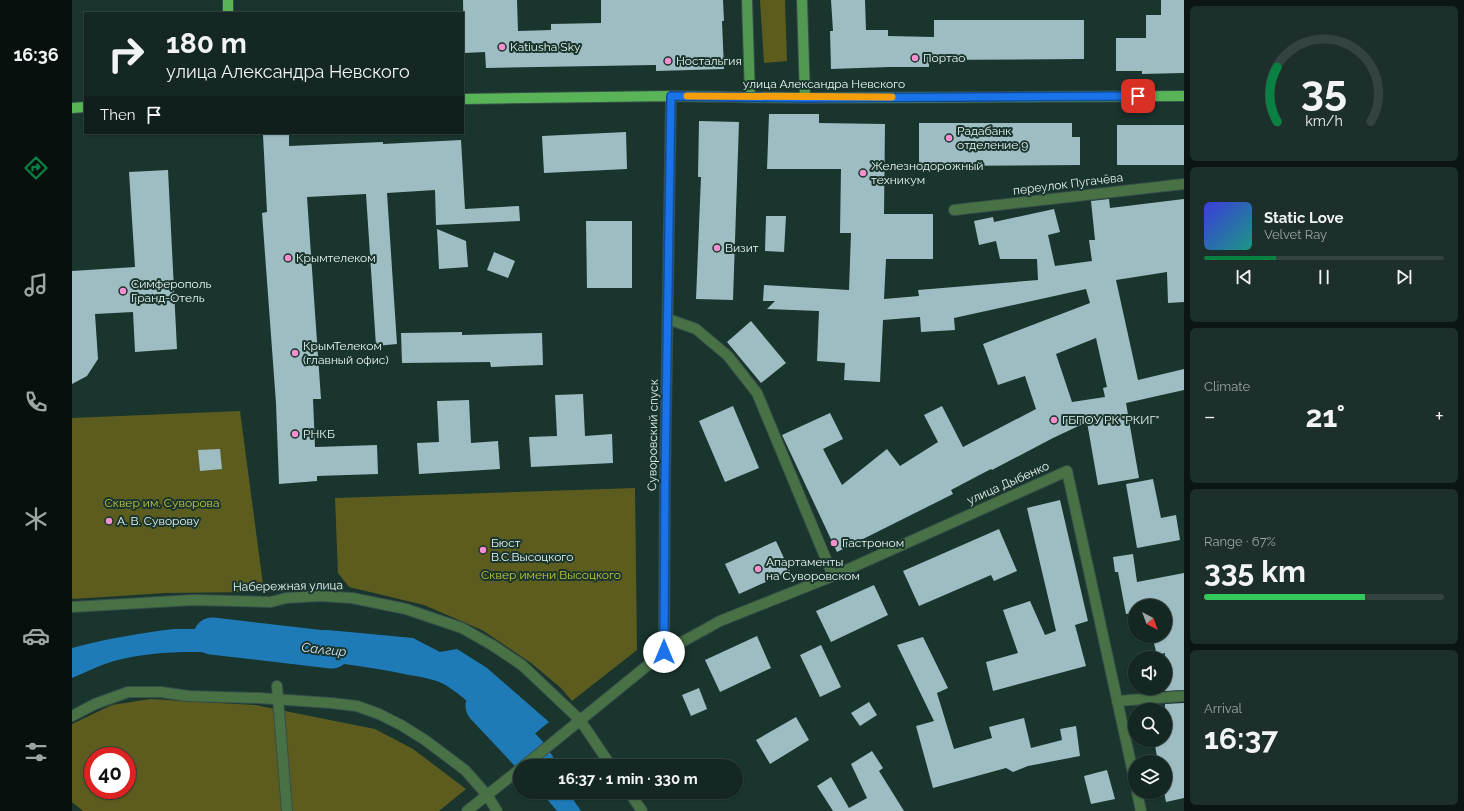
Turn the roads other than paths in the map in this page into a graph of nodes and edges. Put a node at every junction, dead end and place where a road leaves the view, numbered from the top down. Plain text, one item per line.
1 (228, 0) edge
2 (747, 0) edge
3 (802, 0) edge
4 (228, 12) edge
5 (671, 96) junction
6 (1184, 96) edge
7 (750, 97) junction
8 (805, 98) junction
9 (464, 99) edge
10 (84, 107) edge
11 (72, 108) edge
12 (1184, 184) edge
13 (954, 210) dead end
14 (668, 319) junction
15 (833, 576) junction
16 (72, 607) edge
17 (664, 652) junction
18 (277, 686) dead end
19 (1184, 696) edge
20 (278, 700) junction
21 (1117, 701) junction
22 (72, 716) edge
23 (580, 720) junction
24 (1129, 755) edge
25 (533, 759) edge
26 (606, 759) edge
27 (513, 775) edge
28 (487, 795) junction
29 (634, 799) edge
30 (1138, 799) edge
31 (287, 811) edge
32 (467, 811) edge
33 (497, 811) edge
34 (642, 811) edge
35 (1141, 811) edge

1 - 4 main road
2 - 7 main road
3 - 8 main road
5 - 7 main road, улица Александра Невского
5 - 9 main road, улица Александра Невского
5 - 14 street, Суворовский спуск
6 - 8 main road, улица Александра Невского
7 - 8 main road, улица Александра Невского
10 - 11 main road
12 - 13 street, переулок Пугачёва
14 - 15 street
14 - 17 street, Суворовский спуск
15 - 17 street, улица Дыбенко
15 - 21 street, улица Дыбенко
16 - 23 street, Набережная улица
17 - 23 street
18 - 20 street
19 - 21 street
20 - 22 street
20 - 28 street
20 - 31 street
21 - 24 street, улица Дыбенко
23 - 25 street
23 - 26 street, Набережная улица
27 - 28 street
28 - 32 street
28 - 33 street
29 - 34 street
30 - 35 street

